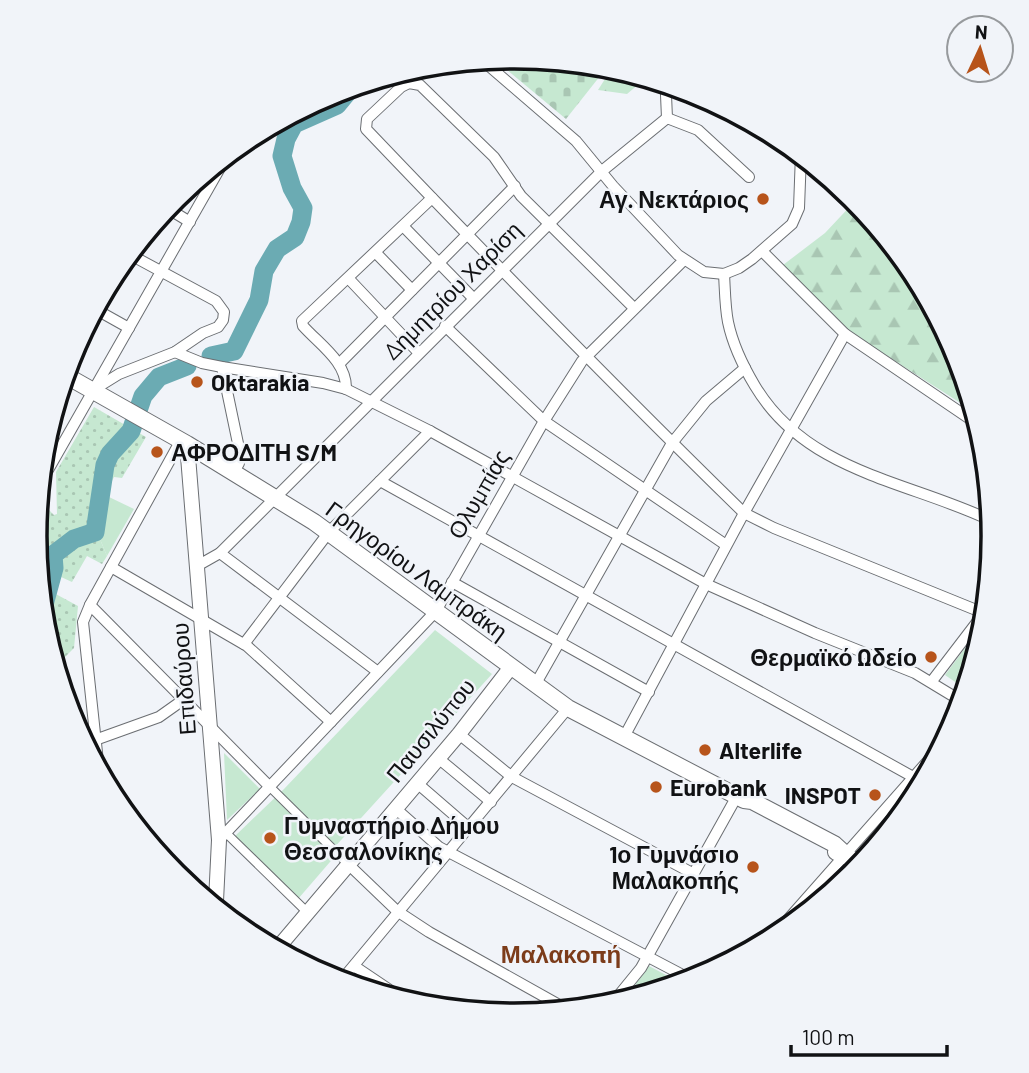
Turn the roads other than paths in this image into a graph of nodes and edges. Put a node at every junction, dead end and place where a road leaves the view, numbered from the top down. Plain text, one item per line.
1 (493, 70) edge
2 (666, 94) edge
3 (667, 118) junction
4 (800, 167) edge
5 (602, 171) junction
6 (748, 177) dead end
7 (210, 182) edge
8 (514, 187) junction
9 (432, 198) junction
10 (177, 214) edge
11 (190, 222) junction
12 (549, 224) junction
13 (404, 226) junction
14 (467, 234) junction
15 (762, 251) junction
16 (376, 253) junction
17 (139, 259) edge
18 (684, 260) junction
19 (439, 264) junction
20 (502, 270) junction
21 (162, 271) junction
22 (724, 274) junction
23 (349, 279) junction
24 (412, 290) junction
25 (473, 298) junction
26 (634, 308) junction
27 (104, 314) edge
28 (384, 317) junction
29 (445, 326) junction
30 (129, 328) junction
31 (845, 334) junction
32 (175, 352) junction
33 (418, 352) junction
34 (585, 356) junction
35 (339, 364) junction
36 (222, 367) junction
37 (745, 368) junction
38 (74, 380) edge
39 (346, 388) junction
40 (93, 391) junction
41 (371, 401) junction
42 (966, 416) edge
43 (544, 421) junction
44 (789, 430) junction
45 (430, 432) junction
46 (184, 442) junction
47 (672, 443) junction
48 (55, 450) edge
49 (234, 472) junction
50 (511, 477) junction
51 (380, 481) junction
52 (645, 490) junction
53 (274, 496) junction
54 (744, 513) junction
55 (981, 517) edge
56 (329, 532) junction
57 (478, 536) junction
58 (620, 536) junction
59 (726, 545) junction
60 (220, 553) junction
61 (197, 566) junction
62 (111, 567) junction
63 (453, 582) junction
64 (706, 584) junction
65 (279, 596) junction
66 (587, 596) junction
67 (90, 605) junction
68 (976, 609) edge
69 (436, 611) junction
70 (201, 619) junction
71 (973, 629) edge
72 (561, 643) junction
73 (244, 644) junction
74 (674, 646) junction
75 (511, 667) junction
76 (378, 672) junction
77 (932, 681) junction
78 (535, 685) junction
79 (649, 692) junction
80 (954, 696) edge
81 (183, 700) junction
82 (568, 708) junction
83 (331, 722) junction
84 (208, 725) junction
85 (459, 734) junction
86 (624, 737) junction
87 (95, 740) junction
88 (95, 744) edge
89 (439, 758) junction
90 (920, 769) edge
91 (913, 776) junction
92 (512, 777) junction
93 (417, 783) junction
94 (270, 787) junction
95 (740, 798) junction
96 (491, 802) junction
97 (395, 808) junction
98 (469, 828) junction
99 (223, 836) junction
100 (449, 852) junction
101 (846, 855) junction
102 (853, 859) edge
103 (348, 864) junction
104 (694, 874) junction
105 (217, 896) edge
106 (810, 898) edge
107 (397, 911) junction
108 (307, 912) junction
109 (283, 942) edge
110 (647, 956) junction
111 (354, 966) junction
112 (348, 973) edge
113 (680, 973) edge
114 (381, 984) edge
115 (621, 991) edge
116 (554, 1002) edge

1 - 5 street
2 - 3 street
3 - 5 street, Δημητρίου Χαρίση
3 - 6 street
4 - 15 street
5 - 12 street, Δημητρίου Χαρίση
5 - 18 street
7 - 11 street
8 - 9 street
8 - 12 street
8 - 14 street
9 - 13 street
9 - 14 street
10 - 11 street
11 - 21 street
12 - 20 street, Δημητρίου Χαρίση
12 - 26 street
13 - 16 street
13 - 19 street
14 - 19 street
14 - 20 street
15 - 22 street
15 - 31 street
16 - 23 street
16 - 24 street
17 - 21 street
18 - 22 street
18 - 26 street, Ολυμπίας
19 - 24 street
19 - 25 street
20 - 25 street, Δημητρίου Χαρίση
20 - 34 street
21 - 30 street
21 - 32 street
22 - 37 street
23 - 28 street
23 - 35 street
24 - 28 street
25 - 29 street, Δημητρίου Χαρίση
26 - 34 street, Ολυμπίας
27 - 30 street
28 - 33 street
28 - 35 street
29 - 33 street, Δημητρίου Χαρίση
29 - 43 street
30 - 40 street
31 - 42 street
31 - 44 street
32 - 36 street
32 - 40 street
33 - 41 street, Δημητρίου Χαρίση
34 - 43 street, Ολυμπίας
34 - 47 street
35 - 39 street
36 - 39 street
36 - 49 street
37 - 44 street
37 - 47 street
38 - 40 main road, Γρηγορίου Λαμπράκη
39 - 41 street
40 - 46 main road, Γρηγορίου Λαμπράκη
40 - 48 street
41 - 45 street
41 - 53 street, Δημητρίου Χαρίση
43 - 50 street, Ολυμπίας
43 - 52 street
44 - 54 street
44 - 55 street
45 - 50 street
45 - 51 street
46 - 49 main road, Γρηγορίου Λαμπράκη
46 - 61 street, Επιδαύρου
46 - 62 street
47 - 52 street
47 - 54 street
49 - 53 main road, Γρηγορίου Λαμπράκη
50 - 57 street, Ολυμπίας
50 - 58 street
51 - 56 street
51 - 57 street
52 - 58 street
52 - 59 street
53 - 56 main road, Γρηγορίου Λαμπράκη
53 - 60 street, Δημητρίου Χαρίση
54 - 59 street
54 - 68 street
56 - 65 street
56 - 69 main road, Γρηγορίου Λαμπράκη
57 - 63 street, Ολυμπίας
57 - 66 street
58 - 64 street
58 - 66 street
59 - 64 street
60 - 61 street, Δημητρίου Χαρίση
60 - 65 street
61 - 70 street, Επιδαύρου
62 - 67 street
62 - 70 street
63 - 69 street, Ολυμπίας
63 - 72 street
64 - 74 street
64 - 77 street
65 - 73 street
65 - 76 street
66 - 72 street
66 - 74 street
67 - 81 street
67 - 87 street
69 - 75 main road, Γρηγορίου Λαμπράκη
69 - 76 street, Ολυμπίας
70 - 73 street
70 - 84 street, Επιδαύρου
71 - 77 street
72 - 78 street
72 - 79 street
73 - 83 street
74 - 79 street
74 - 91 street
75 - 78 main road, Γρηγορίου Λαμπράκη
75 - 85 street, Παυσιλύπου
76 - 83 street, Ολυμπίας
77 - 80 street
78 - 82 main road, Γρηγορίου Λαμπράκη
79 - 86 street
81 - 84 street
81 - 87 street
82 - 86 main road, Γρηγορίου Λαμπράκη
82 - 92 street
83 - 94 street, Ολυμπίας
84 - 94 street
84 - 99 street, Επιδαύρου
85 - 89 street, Παυσιλύπου
85 - 92 street
86 - 95 main road, Γρηγορίου Λαμπράκη
87 - 88 street
89 - 93 street, Παυσιλύπου
89 - 96 street
90 - 91 street
91 - 101 street
92 - 96 street
92 - 104 street
93 - 97 street, Παυσιλύπου
93 - 98 street
94 - 99 street, Ολυμπίας
94 - 103 street
95 - 101 main road, Γρηγορίου Λαμπράκη
95 - 104 street
96 - 98 street
97 - 100 street
97 - 103 street, Παυσιλύπου
98 - 100 street
99 - 105 street, Επιδαύρου
99 - 108 street
100 - 107 street
100 - 110 street
101 - 102 main road, Γρηγορίου Λαμπράκη
101 - 106 street
103 - 107 street
103 - 108 street, Παυσιλύπου
104 - 110 street
107 - 111 street
107 - 116 street
108 - 109 street, Παυσιλύπου
110 - 113 street
110 - 115 street
111 - 112 street
111 - 114 street

